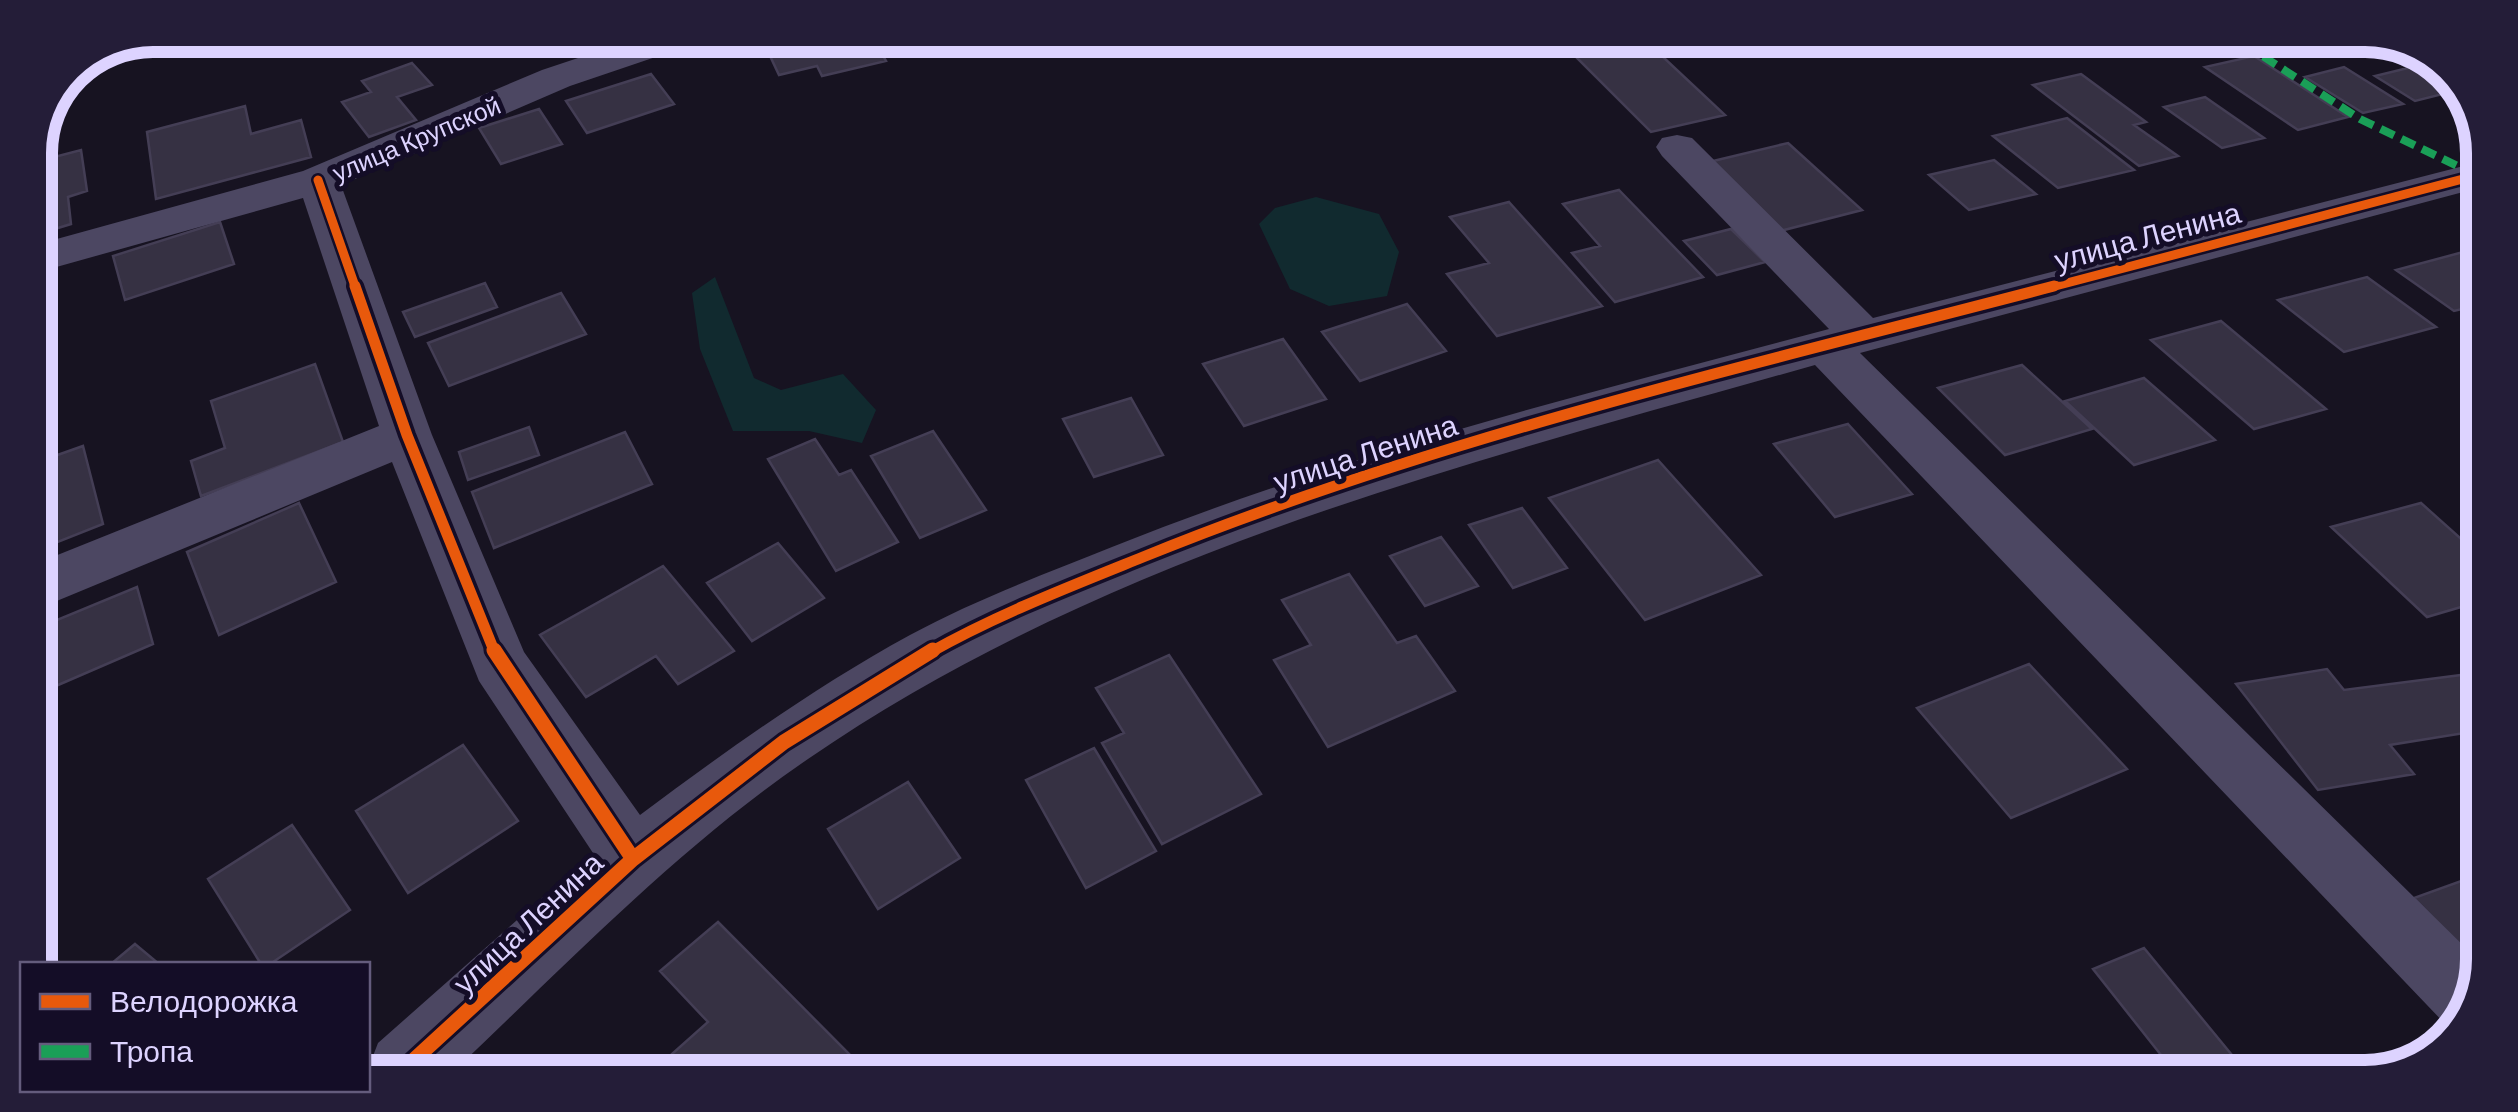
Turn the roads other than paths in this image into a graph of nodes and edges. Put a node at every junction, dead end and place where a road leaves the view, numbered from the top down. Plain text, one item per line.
1 (633, 52) edge
2 (1677, 148) dead end
3 (318, 180) junction
4 (2465, 180) edge
5 (53, 254) edge
6 (1844, 341) junction
7 (407, 435) junction
8 (53, 581) edge
9 (632, 859) junction
10 (2460, 990) edge
11 (414, 1060) edge

1 - 3 street, улица Крупской
2 - 6 street
3 - 5 street, улица Крупской
3 - 7 street
4 - 6 street, улица Ленина
6 - 9 street, улица Ленина
6 - 10 street
7 - 8 street
7 - 9 street
9 - 11 street, улица Ленина

